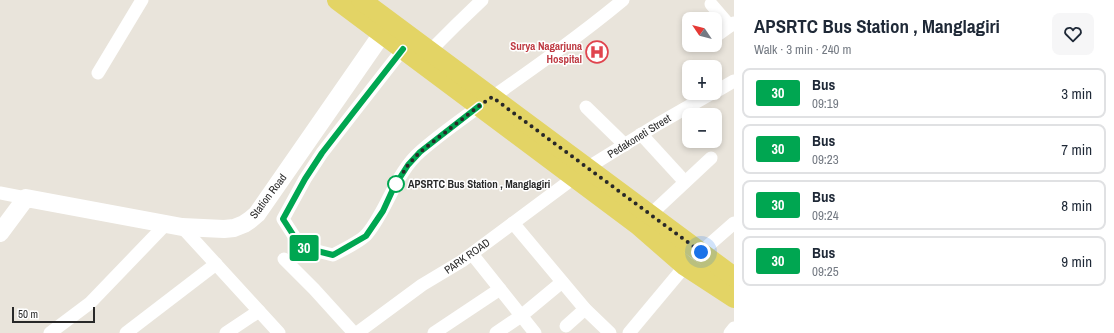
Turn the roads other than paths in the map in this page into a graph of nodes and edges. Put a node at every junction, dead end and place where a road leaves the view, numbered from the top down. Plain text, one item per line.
1 (142, 0) edge
2 (337, 0) edge
3 (482, 0) edge
4 (623, 0) edge
5 (370, 2) edge
6 (711, 4) dead end
7 (732, 25) edge
8 (386, 28) junction
9 (722, 32) edge
10 (403, 49) junction
11 (430, 52) junction
12 (98, 73) dead end
13 (734, 81) edge
14 (722, 88) edge
15 (700, 100) edge
16 (486, 102) junction
17 (586, 106) dead end
18 (641, 134) junction
19 (625, 145) junction
20 (711, 158) dead end
21 (581, 173) junction
22 (685, 182) junction
23 (0, 194) edge
24 (26, 198) junction
25 (650, 214) junction
26 (513, 223) junction
27 (734, 223) edge
28 (174, 225) junction
29 (0, 233) edge
30 (701, 252) junction
31 (472, 254) junction
32 (284, 259) dead end
33 (216, 264) junction
34 (685, 266) junction
35 (734, 277) edge
36 (562, 282) junction
37 (500, 289) junction
38 (734, 298) edge
39 (585, 309) junction
40 (259, 311) junction
41 (521, 316) junction
42 (566, 326) dead end
43 (734, 328) edge
44 (56, 331) edge
45 (126, 333) edge
46 (226, 333) edge
47 (279, 333) edge
48 (356, 333) edge
49 (434, 333) edge
50 (496, 333) edge
51 (535, 333) edge
52 (610, 333) edge
53 (629, 333) edge
54 (730, 333) edge

1 - 12 street
2 - 8 main road
3 - 11 street
4 - 16 street
5 - 8 main road
6 - 7 street
7 - 9 street
8 - 10 main road
8 - 11 main road
8 - 28 street, Station Road
10 - 16 main road
10 - 16 street
11 - 16 main road
13 - 14 street
15 - 18 street, Pedakoneti Street
16 - 21 main road
17 - 19 street
18 - 19 street, Pedakoneti Street
18 - 22 street
19 - 21 street, Pedakoneti Street
20 - 22 street
21 - 25 main road
21 - 26 street, PARK ROAD
21 - 34 main road
22 - 25 street
23 - 24 street, Station Road
24 - 28 street, Station Road
24 - 29 street
25 - 30 main road
26 - 31 street, PARK ROAD
26 - 36 street
27 - 30 street
28 - 33 street
28 - 44 street
30 - 35 main road
31 - 37 street
31 - 48 street, PARK ROAD
32 - 48 street
33 - 40 street
33 - 45 street
34 - 38 main road
34 - 53 street
36 - 39 street
36 - 41 street
37 - 41 street
37 - 49 street
39 - 42 street
39 - 52 street
40 - 46 street
40 - 47 street
41 - 50 street
41 - 51 street
43 - 54 street

